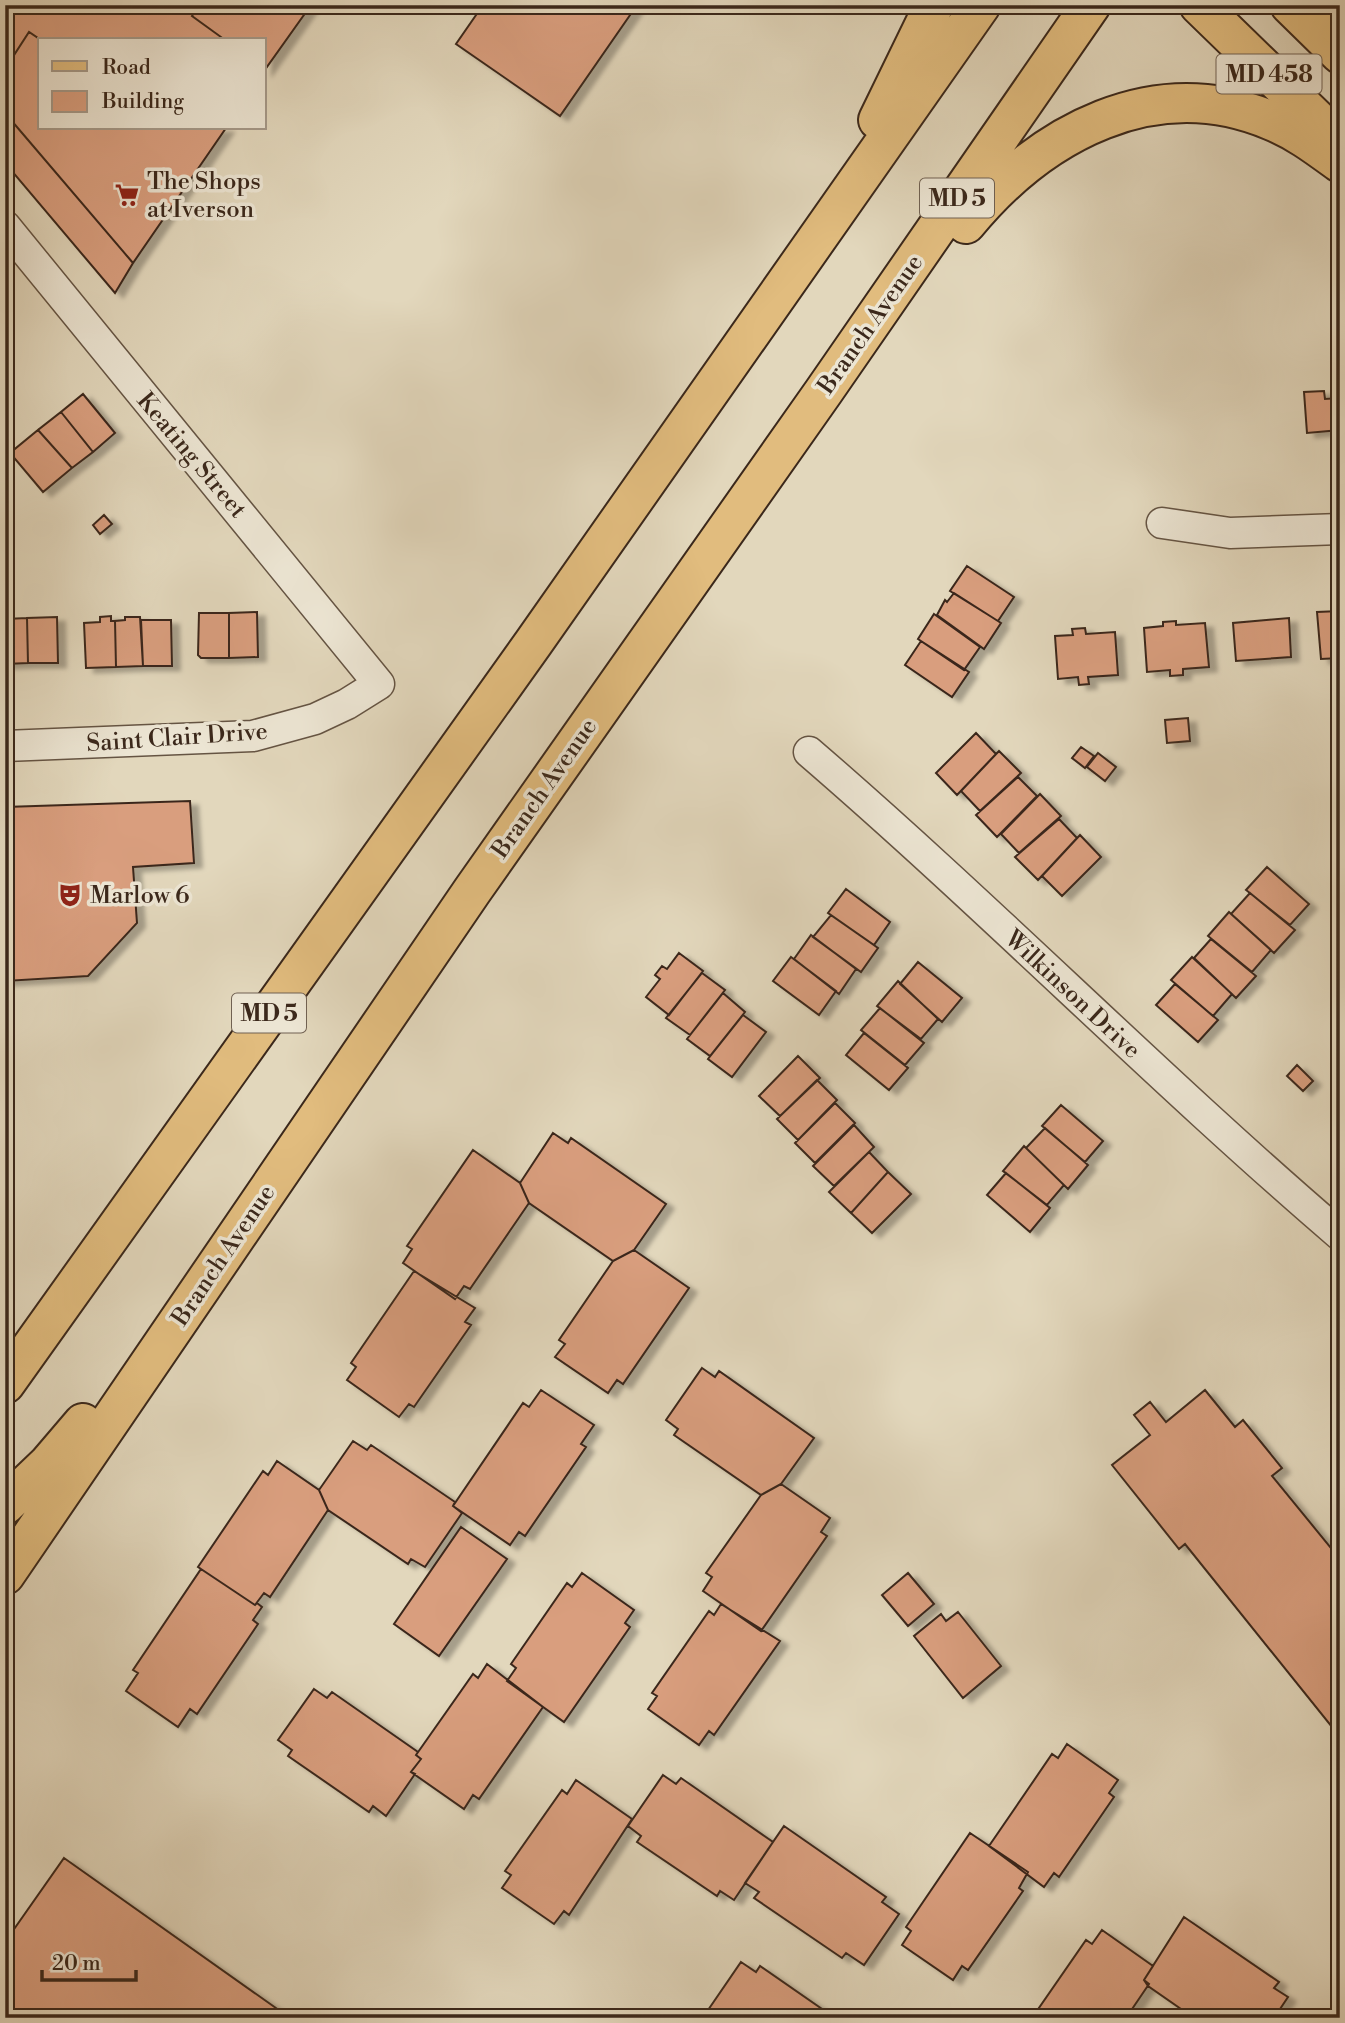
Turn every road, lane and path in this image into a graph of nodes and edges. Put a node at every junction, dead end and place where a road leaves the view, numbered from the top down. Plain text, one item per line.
1 (934, 5) edge
2 (981, 5) edge
3 (1091, 5) edge
4 (1199, 5) edge
5 (1290, 5) edge
6 (1325, 5) edge
7 (1340, 27) edge
8 (1340, 54) edge
9 (1340, 142) edge
10 (1340, 163) edge
11 (5, 226) edge
12 (820, 236) junction
13 (824, 391) junction
14 (1162, 523) dead end
15 (1340, 529) edge
16 (379, 684) joint
17 (5, 746) edge
18 (809, 752) dead end
19 (1340, 1235) edge
20 (200, 1288) junction
21 (5, 1384) edge
22 (5, 1505) edge
23 (5, 1575) edge

1 - 12 main road
2 - 12 main road, MD 5
3 - 13 main road, Branch Avenue / MD 5
4 - 9 main road, MD 458
5 - 8 main road, MD 458
6 - 7 main road
10 - 13 main road
11 - 16 street, Keating Street
12 - 21 main road, MD 5
13 - 20 main road, Branch Avenue / MD 5
14 - 15 street
16 - 17 street, Saint Clair Drive
18 - 19 street, Wilkinson Drive
20 - 22 main road
20 - 23 main road, Branch Avenue / MD 5

